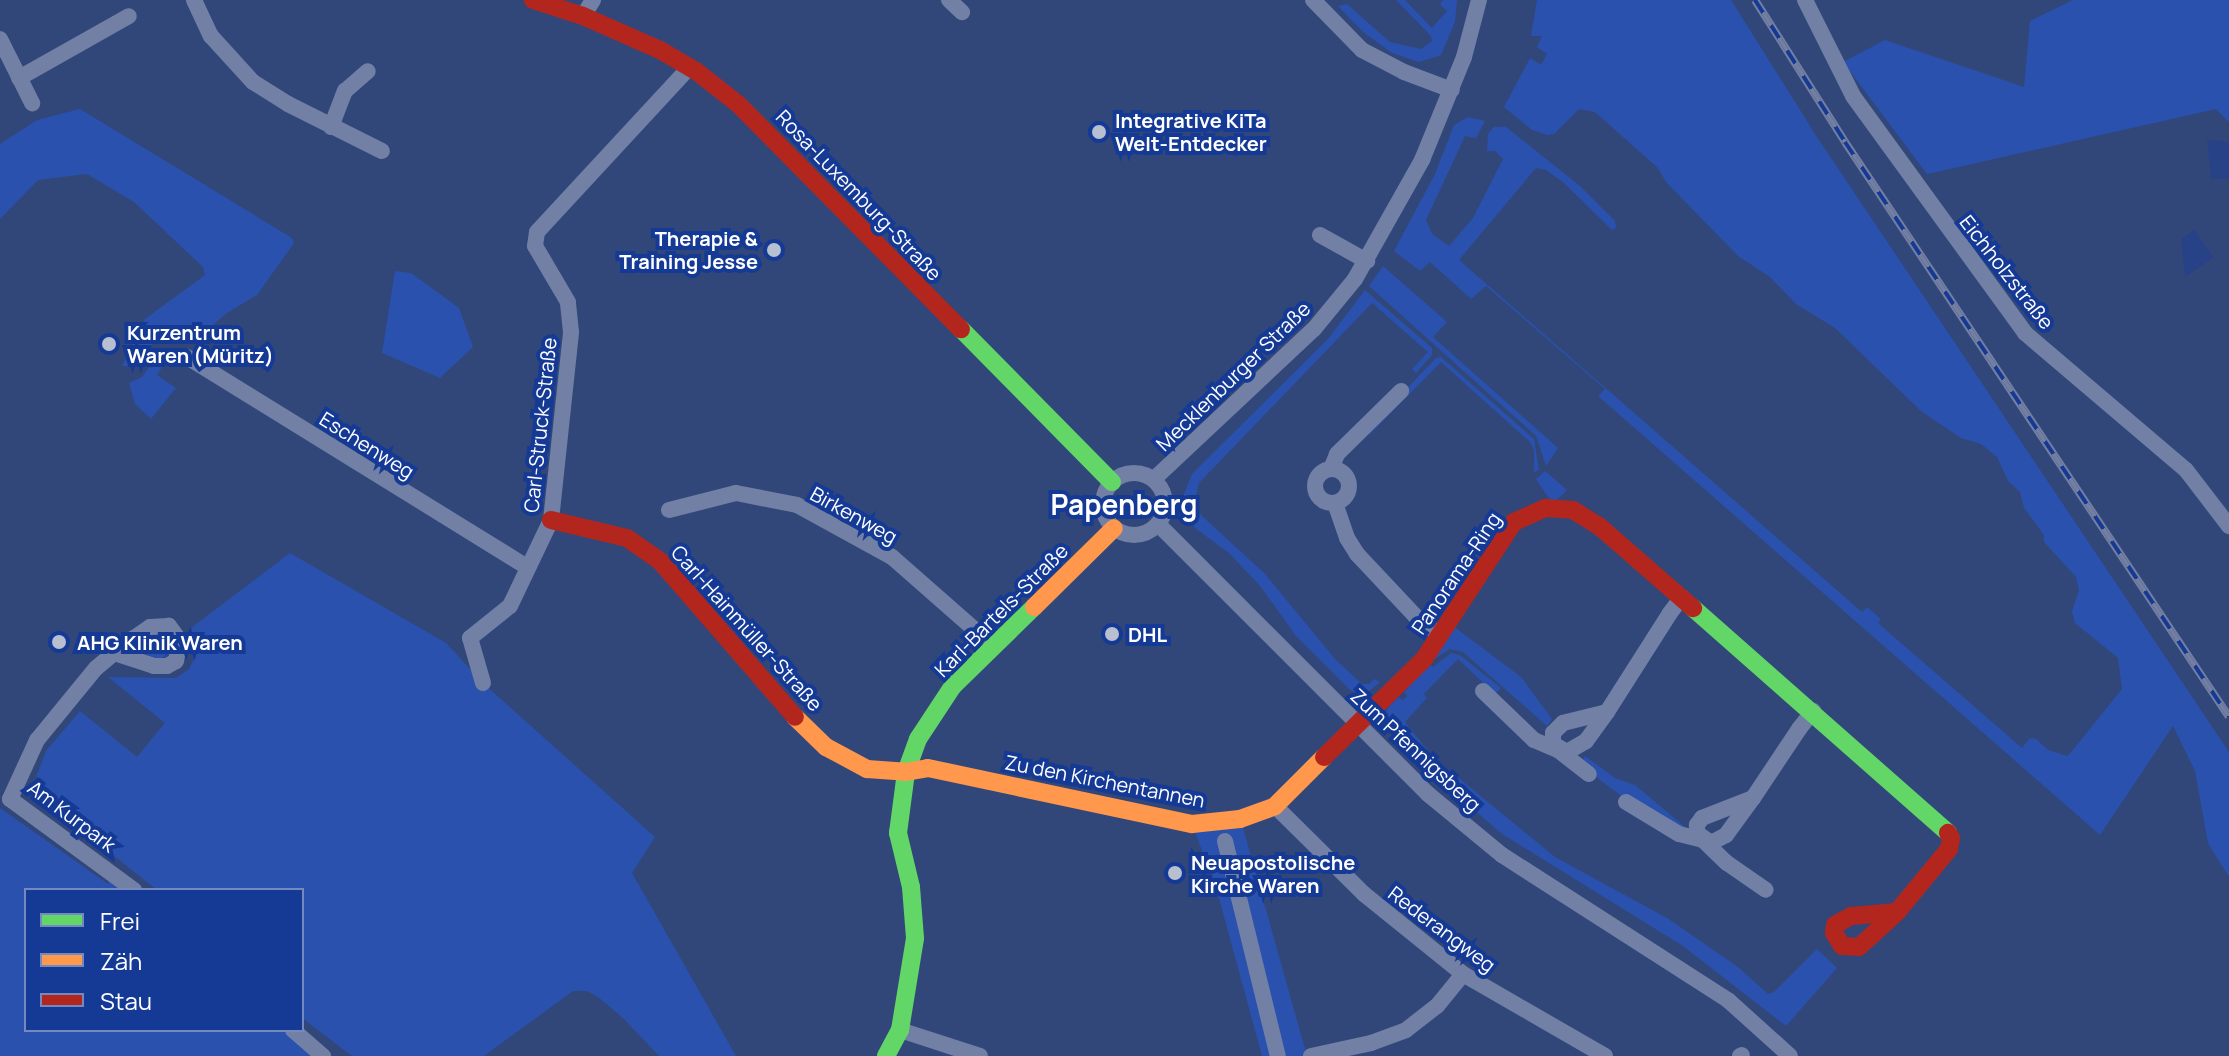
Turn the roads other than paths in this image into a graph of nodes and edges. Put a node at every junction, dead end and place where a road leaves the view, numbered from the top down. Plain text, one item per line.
1 (194, 0) edge
2 (533, 0) edge
3 (1313, 0) edge
4 (1479, 0) edge
5 (1805, 0) edge
6 (588, 8) edge
7 (129, 16) dead end
8 (0, 39) edge
9 (690, 67) junction
10 (368, 71) dead end
11 (19, 78) junction
12 (1452, 90) junction
13 (32, 103) dead end
14 (331, 127) junction
15 (382, 151) dead end
16 (1320, 235) dead end
17 (1367, 261) junction
18 (187, 357) dead end
19 (1401, 391) dead end
20 (1331, 469) junction
21 (1154, 479) junction
22 (1112, 482) junction
23 (1335, 503) junction
24 (669, 510) dead end
25 (551, 520) junction
26 (1158, 524) junction
27 (2229, 526) edge
28 (1114, 528) junction
29 (527, 567) junction
30 (1682, 597) junction
31 (1440, 635) junction
32 (992, 645) junction
33 (114, 653) dead end
34 (483, 683) dead end
35 (1483, 691) dead end
36 (1813, 711) junction
37 (1607, 712) junction
38 (1359, 725) junction
39 (1558, 750) junction
40 (906, 772) junction
41 (1589, 774) dead end
42 (1753, 798) junction
43 (1626, 802) dead end
44 (1275, 806) junction
45 (1703, 840) junction
46 (1225, 841) dead end
47 (131, 888) edge
48 (1766, 890) dead end
49 (1897, 912) junction
50 (1463, 974) junction
51 (900, 1030) junction
52 (295, 1032) edge
53 (323, 1056) edge
54 (886, 1056) edge
55 (980, 1056) edge
56 (1278, 1056) edge
57 (1311, 1056) edge
58 (1605, 1056) edge
59 (1790, 1056) edge

1 - 14 street
2 - 6 street, Rosa-Luxemburg-Straße
3 - 12 street
4 - 12 street, Mecklenburger Straße
5 - 27 street, Eichholzstraße
6 - 9 street, Rosa-Luxemburg-Straße
7 - 11 street
8 - 11 street
9 - 22 street, Rosa-Luxemburg-Straße
9 - 25 street, Carl-Struck-Straße
10 - 14 street
11 - 13 street
12 - 17 street, Mecklenburger Straße
14 - 15 street
16 - 17 street
17 - 21 street, Mecklenburger Straße
18 - 29 street, Eschenweg
19 - 20 street
20 - 23 street
20 - 23 street
21 - 22 street
21 - 26 street
22 - 28 street
23 - 31 street
24 - 32 street, Birkenweg
25 - 29 street, Carl-Struck-Straße
25 - 40 street, Carl-Hainmüller-Straße
26 - 28 street
26 - 38 street, Zum Pfennigsberg
28 - 32 street, Karl-Bartels-Straße
29 - 34 street, Carl-Struck-Straße
30 - 31 street, Panorama-Ring
30 - 36 street, Panorama-Ring
30 - 37 street
31 - 38 street, Panorama-Ring
32 - 40 street, Karl-Bartels-Straße
33 - 47 street, Am Kurpark
35 - 39 street
36 - 42 street
36 - 49 street, Panorama-Ring
37 - 39 street
37 - 39 street
38 - 44 street, Zu den Kirchentannen
38 - 59 street, Zum Pfennigsberg
39 - 41 street
40 - 44 street, Zu den Kirchentannen
40 - 51 street, Karl-Bartels-Straße
42 - 45 street
42 - 45 street
43 - 45 street
44 - 50 street, Rederangweg
45 - 48 street
46 - 56 street
49 - 49 street, Panorama-Ring
50 - 57 street
50 - 58 street, Rederangweg
51 - 54 street, Karl-Bartels-Straße
51 - 55 street
52 - 53 street

